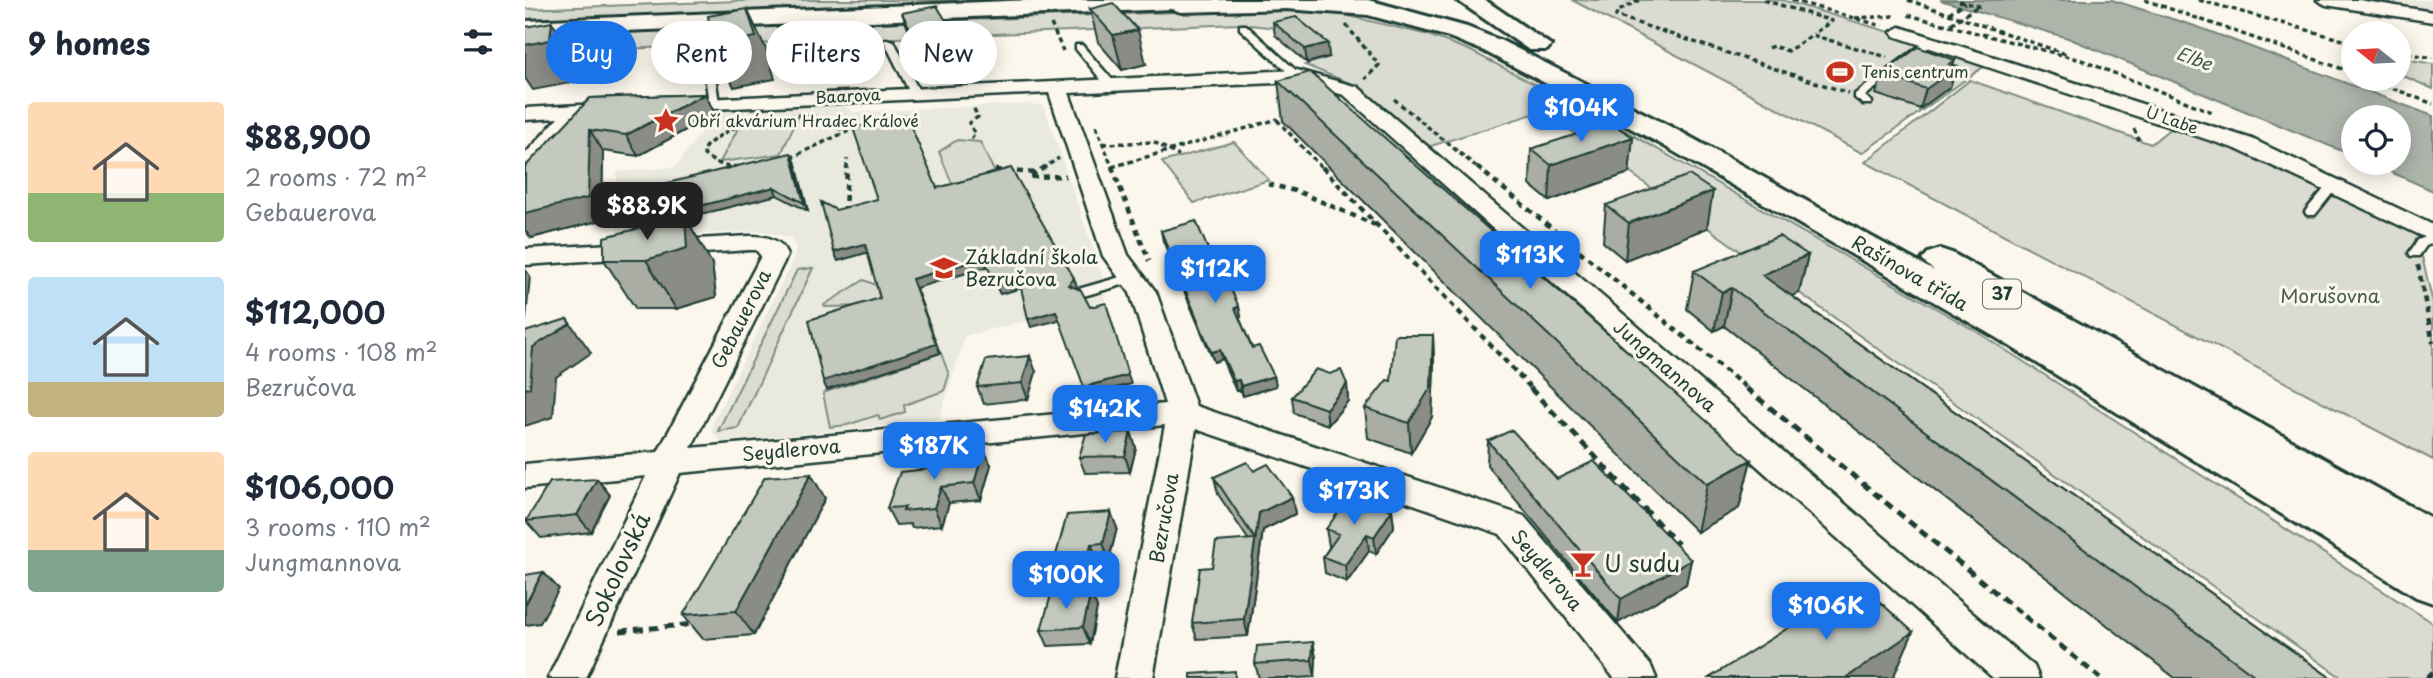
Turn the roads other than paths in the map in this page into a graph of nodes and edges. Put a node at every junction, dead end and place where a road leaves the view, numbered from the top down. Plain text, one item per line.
1 (670, 0) edge
2 (1208, 0) edge
3 (1454, 0) edge
4 (1469, 0) edge
5 (2326, 0) edge
6 (525, 5) edge
7 (1121, 6) junction
8 (1342, 11) edge
9 (1385, 12) junction
10 (2433, 17) edge
11 (1243, 27) dead end
12 (525, 28) edge
13 (1509, 28) junction
14 (1900, 32) road end
15 (1937, 36) junction
16 (889, 41) dead end
17 (1079, 47) dead end
18 (1297, 76) junction
19 (711, 84) edge
20 (1111, 85) junction
21 (1057, 88) junction
22 (915, 93) junction
23 (1863, 99) road end
24 (713, 103) junction
25 (576, 111) junction
26 (525, 114) edge
27 (525, 167) edge
28 (2329, 190) dead end
29 (2311, 212) dead end
30 (2433, 236) edge
31 (2415, 253) road end
32 (525, 257) edge
33 (1141, 273) junction
34 (1080, 293) edge
35 (1183, 413) junction
36 (669, 461) junction
37 (525, 476) edge
38 (2429, 571) edge
39 (567, 678) edge
40 (1134, 678) edge
41 (1637, 678) edge
42 (2021, 678) edge

1 - 6 main road
2 - 7 main road
3 - 13 main road
4 - 13 main road, Rašínova třída
5 - 10 street
7 - 9 main road
7 - 12 main road
8 - 9 main road
9 - 38 main road, Rašínova třída / 37
11 - 18 lane
13 - 38 main road, Rašínova třída / 37
14 - 15 street, U Labe
15 - 23 lane
15 - 30 street, U Labe
16 - 22 lane
17 - 20 lane
18 - 20 street, Baarova
18 - 42 street, Jungmannova
19 - 24 lane
20 - 21 street, Baarova
21 - 22 street, Baarova
21 - 33 street, Bezručova
22 - 24 street, Baarova
24 - 25 street, Baarova
25 - 26 street, Baarova
25 - 27 street
28 - 29 lane
30 - 31 lane
32 - 36 street, Gebauerova
33 - 34 lane
33 - 35 street, Bezručova
35 - 36 street, Seydlerova
35 - 40 street, Bezručova
35 - 41 street, Seydlerova
36 - 37 street, Seydlerova
36 - 39 street, Sokolovská

